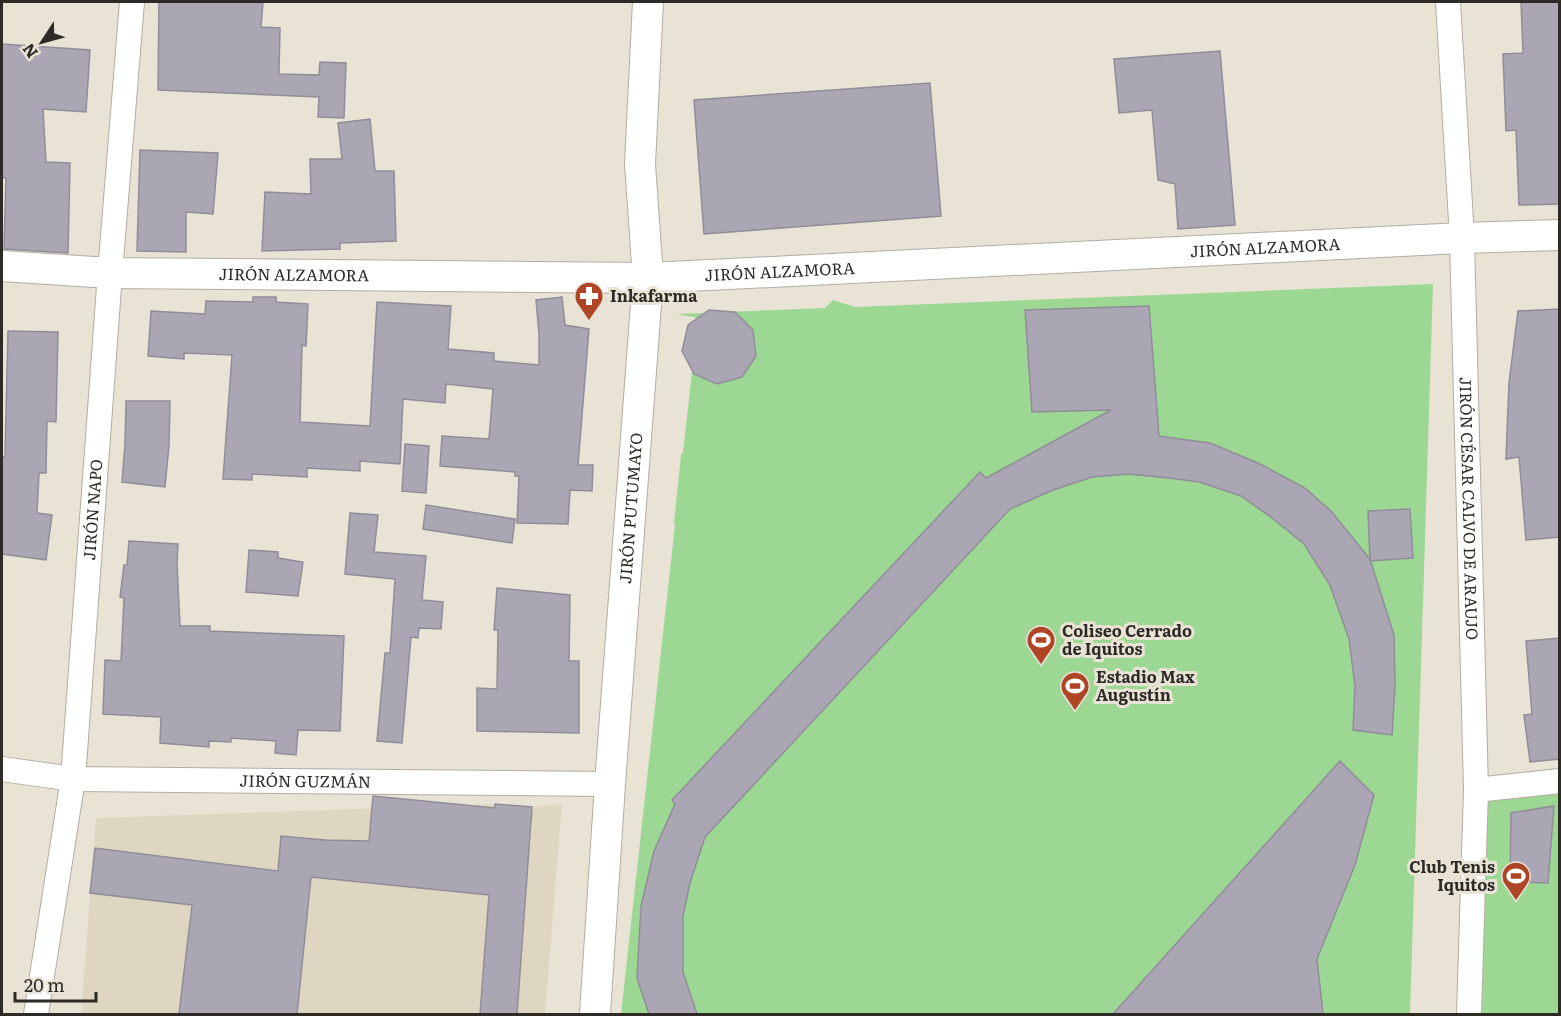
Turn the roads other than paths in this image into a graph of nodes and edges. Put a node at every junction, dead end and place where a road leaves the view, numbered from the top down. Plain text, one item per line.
1 (132, 2) edge
2 (648, 2) edge
3 (1448, 2) edge
4 (1560, 235) edge
5 (1462, 238) junction
6 (2, 266) edge
7 (110, 273) junction
8 (648, 278) junction
9 (2, 769) edge
10 (73, 779) junction
11 (1560, 781) edge
12 (610, 784) junction
13 (1476, 790) junction
14 (36, 1014) edge
15 (595, 1014) edge
16 (1469, 1014) edge

1 - 7 street, JIRÓN NAPO
2 - 8 street, JIRÓN PUTUMAYO
3 - 5 street, JIRÓN CÉSAR CALVO DE ARAUJO
4 - 5 street, JIRÓN ALZAMORA
5 - 8 street, JIRÓN ALZAMORA
5 - 13 street, JIRÓN CÉSAR CALVO DE ARAUJO
6 - 7 street, JIRÓN ALZAMORA
7 - 8 street, JIRÓN ALZAMORA
7 - 10 street, JIRÓN NAPO
8 - 12 street, JIRÓN PUTUMAYO
9 - 10 street, JIRÓN GUZMÁN
10 - 12 street, JIRÓN GUZMÁN
10 - 14 street, JIRÓN NAPO
11 - 13 street
12 - 15 street, JIRÓN PUTUMAYO
13 - 16 street, JIRÓN CÉSAR CALVO DE ARAUJO

